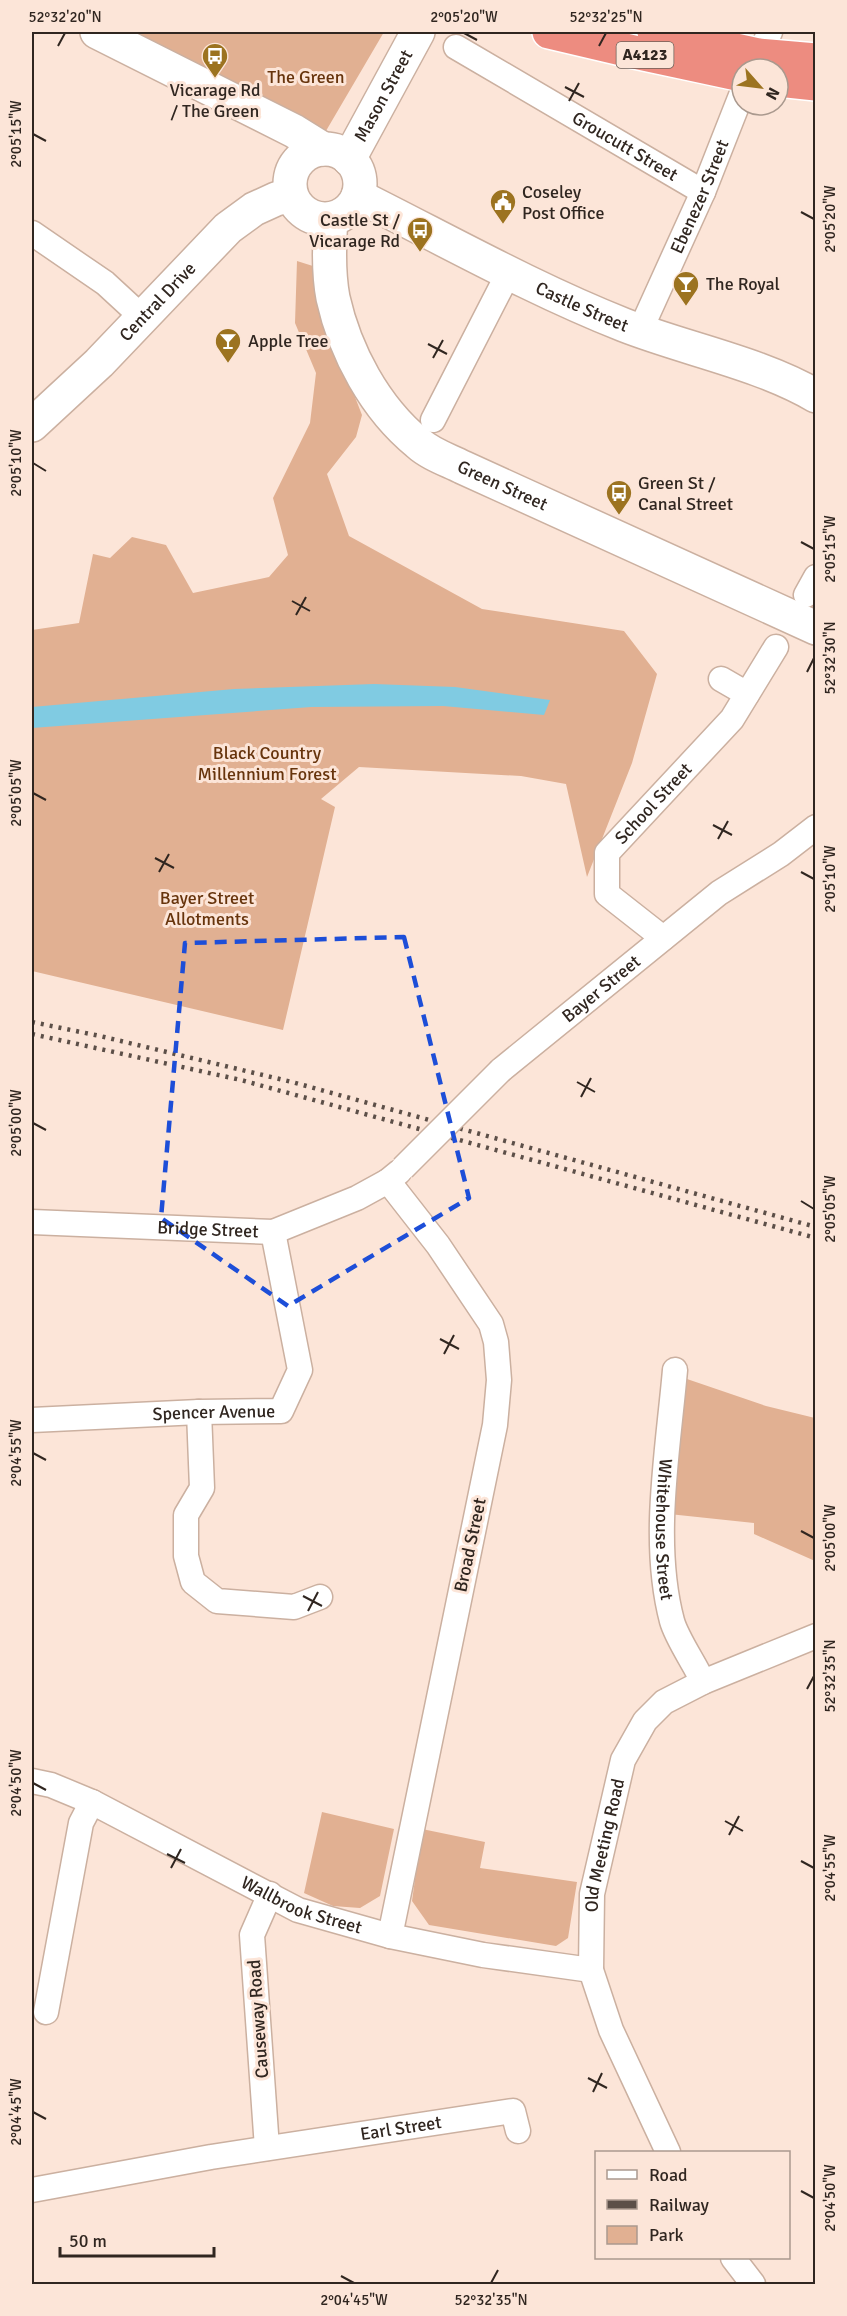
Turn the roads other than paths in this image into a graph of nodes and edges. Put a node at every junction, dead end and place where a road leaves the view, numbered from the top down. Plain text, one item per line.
1 (97, 32) edge
2 (418, 32) edge
3 (549, 32) edge
4 (654, 32) edge
5 (456, 47) dead end
6 (750, 57) edge
7 (730, 58) edge
8 (790, 60) edge
9 (816, 60) edge
10 (790, 72) edge
11 (816, 84) edge
12 (248, 108) junction
13 (733, 117) edge
14 (336, 154) junction
15 (291, 186) junction
16 (703, 192) junction
17 (358, 196) junction
18 (331, 219) junction
19 (32, 233) edge
20 (509, 272) junction
21 (143, 318) junction
22 (640, 332) junction
23 (816, 396) edge
24 (433, 420) dead end
25 (32, 425) edge
26 (816, 628) edge
27 (776, 647) dead end
28 (721, 679) dead end
29 (747, 694) junction
30 (816, 828) edge
31 (663, 938) junction
32 (396, 1175) junction
33 (32, 1222) edge
34 (273, 1232) junction
35 (675, 1370) dead end
36 (199, 1412) junction
37 (32, 1420) edge
38 (320, 1597) dead end
39 (816, 1636) edge
40 (703, 1682) junction
41 (32, 1782) edge
42 (92, 1802) junction
43 (270, 1894) junction
44 (390, 1936) junction
45 (591, 1970) junction
46 (46, 2012) dead end
47 (518, 2131) dead end
48 (267, 2148) junction
49 (669, 2151) edge
50 (32, 2190) edge
51 (734, 2259) edge
52 (753, 2284) edge

1 - 12 main road
2 - 14 main road, Mason Street
3 - 7 highway, A4123
4 - 6 highway, A4123
5 - 16 street, Groucutt Street
8 - 9 highway, A4123
10 - 11 highway, A4123
12 - 14 main road
12 - 15 main road
13 - 16 street, Ebenezer Street
14 - 15 main road
14 - 17 main road
15 - 18 main road
15 - 21 main road, Central Drive
16 - 22 street, Ebenezer Street
17 - 18 main road
17 - 20 main road, Castle Street
18 - 26 main road, Green Street
19 - 21 street
20 - 22 main road, Castle Street
20 - 24 street
21 - 25 main road, Central Drive
22 - 23 main road, Castle Street
27 - 29 street, School Street
28 - 29 street
29 - 31 street, School Street
30 - 31 street, Bayer Street
31 - 32 street, Bayer Street, bridge
32 - 34 street, Bridge Street
32 - 44 street, Broad Street
33 - 34 street, Bridge Street
34 - 36 street, Spencer Avenue
35 - 40 street, Whitehouse Street
36 - 37 street, Spencer Avenue
36 - 38 street
39 - 40 street, Old Meeting Road
40 - 45 street, Old Meeting Road
41 - 42 street, Wallbrook Street
42 - 43 street, Wallbrook Street
42 - 46 street
43 - 44 street, Wallbrook Street
43 - 48 street, Causeway Road
44 - 45 street, Wallbrook Street
45 - 49 street, Old Meeting Road
47 - 48 street, Earl Street
48 - 50 street
51 - 52 street

